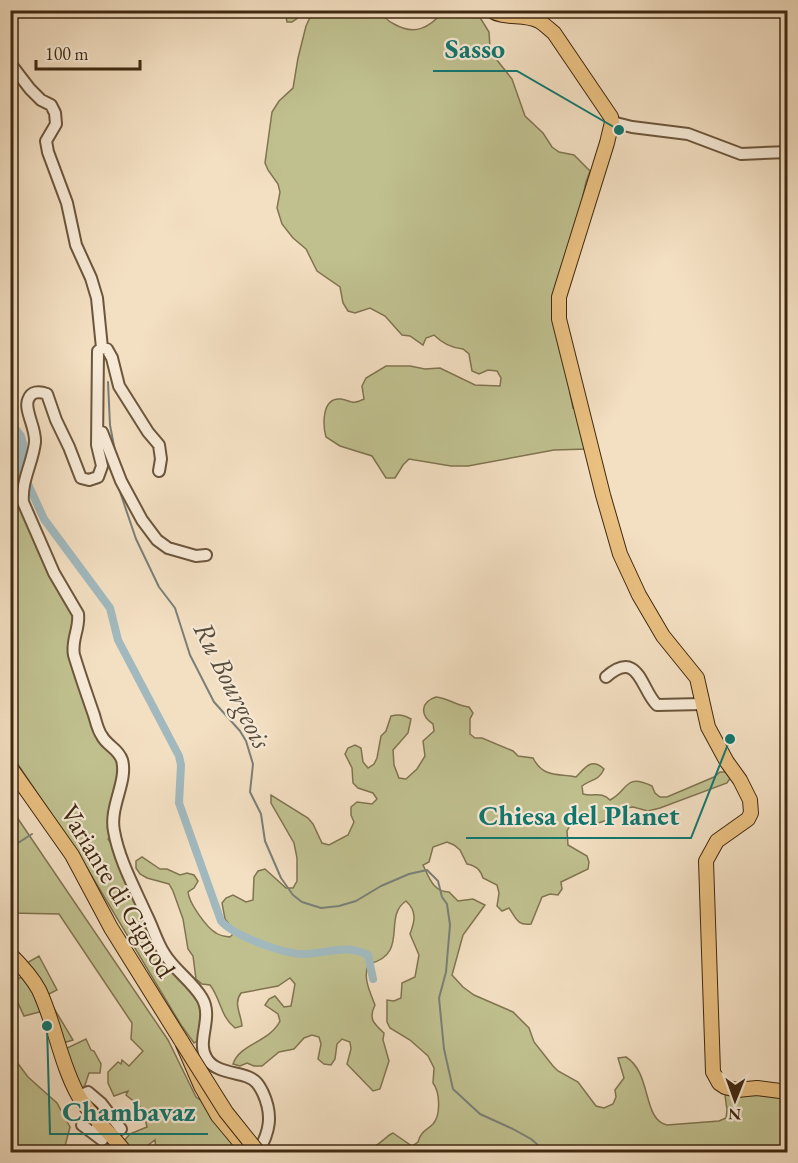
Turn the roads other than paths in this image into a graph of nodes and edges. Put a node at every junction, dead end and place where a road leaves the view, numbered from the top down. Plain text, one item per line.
1 (490, 10) edge
2 (10, 63) edge
3 (612, 122) junction
4 (788, 152) edge
5 (102, 348) junction
6 (98, 431) junction
7 (159, 471) dead end
8 (206, 555) dead end
9 (606, 677) dead end
10 (702, 704) junction
11 (10, 767) edge
12 (10, 954) edge
13 (182, 1042) junction
14 (788, 1092) edge
15 (78, 1096) junction
16 (92, 1114) junction
17 (82, 1125) dead end
18 (121, 1129) dead end
19 (125, 1152) edge
20 (248, 1152) edge
21 (258, 1152) edge

1 - 3 main road
2 - 5 street
3 - 4 street
3 - 10 main road
5 - 6 street
5 - 7 street
6 - 8 street
6 - 21 street
9 - 10 street
10 - 14 main road
11 - 13 main road, Variante di Gignod
12 - 15 main road
13 - 20 main road, Variante di Gignod, bridge
13 - 21 main road, Variante di Gignod, bridge
15 - 16 main road
15 - 18 street
16 - 17 street
16 - 19 main road

